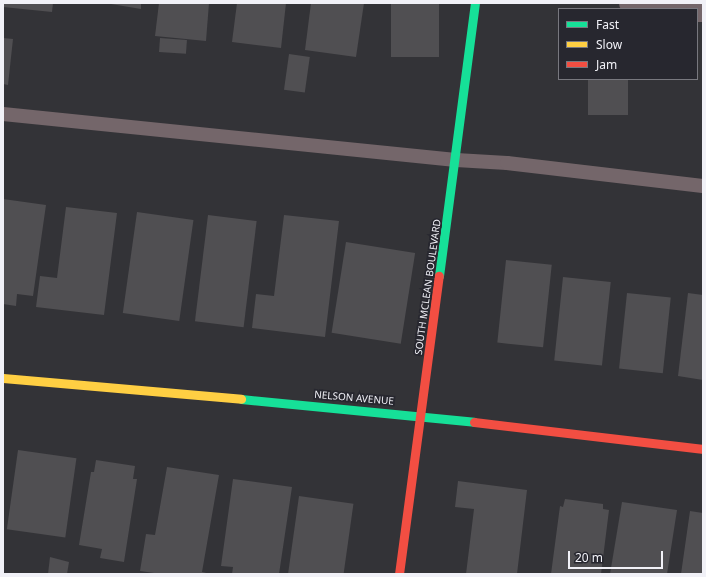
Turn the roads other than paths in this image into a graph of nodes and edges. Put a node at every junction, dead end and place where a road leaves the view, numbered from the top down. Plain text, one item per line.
1 (475, 3) edge
2 (630, 3) edge
3 (673, 8) edge
4 (3, 114) edge
5 (456, 160) junction
6 (703, 186) edge
7 (3, 378) edge
8 (420, 415) junction
9 (703, 449) edge
10 (399, 574) edge

1 - 5 street, SOUTH MCLEAN BOULEVARD
2 - 3 street
4 - 5 lane
5 - 6 lane
5 - 8 street, SOUTH MCLEAN BOULEVARD
7 - 8 street, NELSON AVENUE
8 - 9 street, NELSON AVENUE
8 - 10 street, SOUTH MCLEAN BOULEVARD

